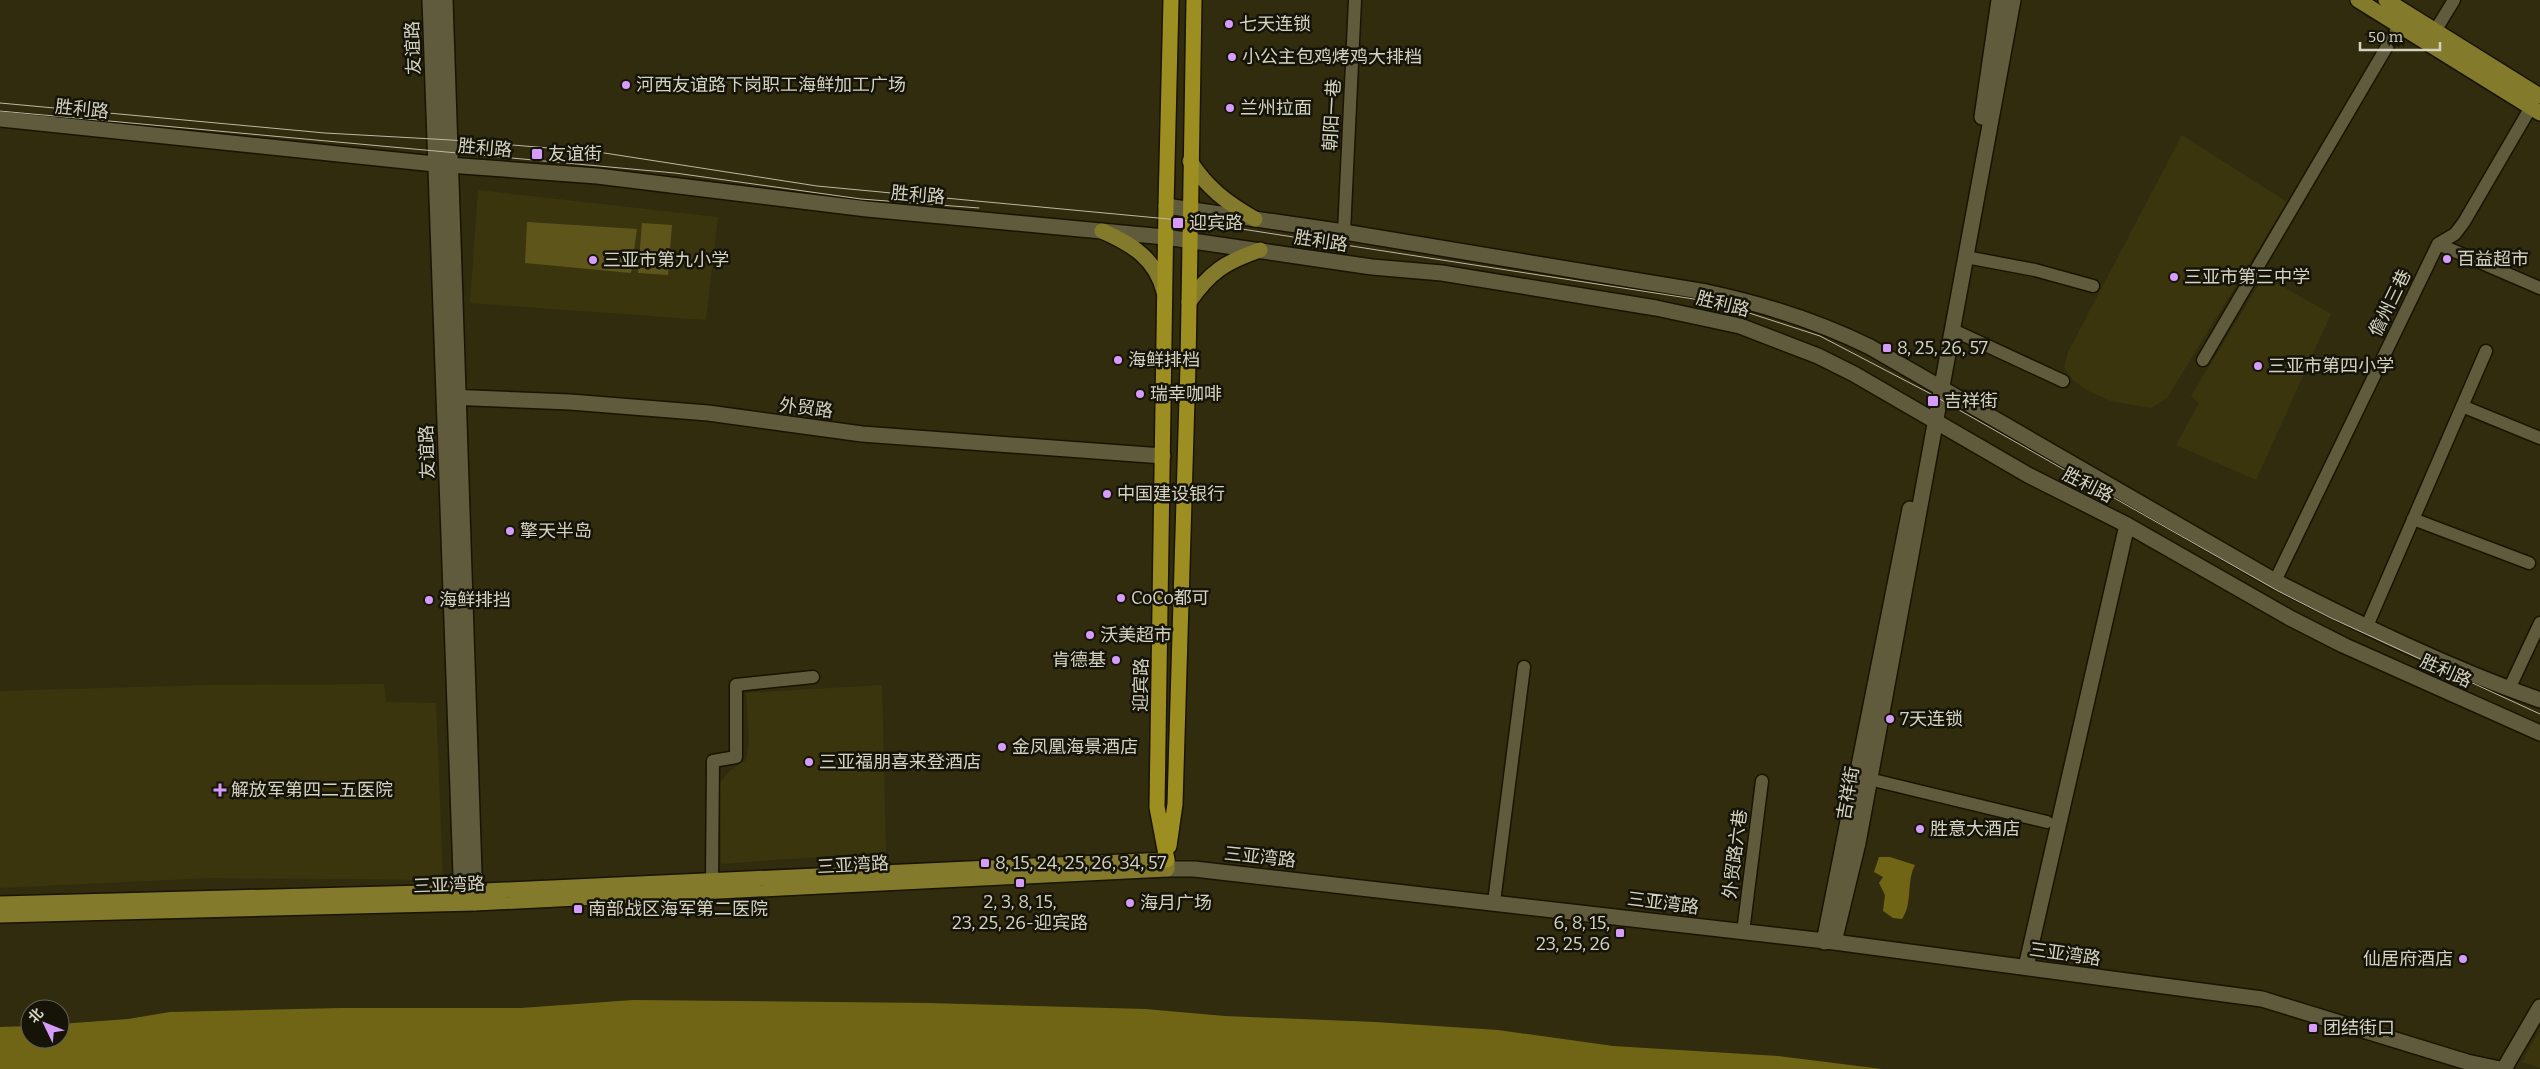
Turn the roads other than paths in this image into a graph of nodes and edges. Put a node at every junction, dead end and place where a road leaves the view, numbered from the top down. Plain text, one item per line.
1 (430, 0) edge
2 (445, 0) edge
3 (1171, 0) edge
4 (1194, 0) edge
5 (1355, 0) edge
6 (2000, 0) edge
7 (2013, 0) edge
8 (2358, 0) edge
9 (2386, 0) edge
10 (2454, 0) edge
11 (2399, 26) junction
12 (2435, 31) junction
13 (2537, 105) edge
14 (0, 119) edge
15 (1190, 161) junction
16 (435, 164) junction
17 (451, 164) junction
18 (1166, 206) junction
19 (1190, 210) junction
20 (1255, 219) junction
21 (1102, 231) junction
22 (1344, 232) junction
23 (1165, 237) junction
24 (1189, 241) junction
25 (2438, 244) junction
26 (1260, 250) junction
27 (1966, 257) junction
28 (2093, 286) dead end
29 (2540, 288) edge
30 (1165, 295) junction
31 (1189, 302) junction
32 (1953, 330) junction
33 (2486, 351) dead end
34 (2203, 360) dead end
35 (2063, 381) dead end
36 (1938, 385) junction
37 (450, 397) junction
38 (2462, 406) junction
39 (1932, 419) junction
40 (2540, 438) edge
41 (1163, 456) junction
42 (2413, 518) junction
43 (2127, 525) junction
44 (2529, 562) dead end
45 (2275, 581) junction
46 (2540, 623) edge
47 (2367, 626) junction
48 (1524, 667) dead end
49 (814, 677) dead end
50 (2509, 689) junction
51 (2540, 700) edge
52 (2540, 733) edge
53 (1869, 779) junction
54 (1762, 781) dead end
55 (2046, 822) dead end
56 (1167, 865) junction
57 (712, 880) junction
58 (468, 897) junction
59 (1494, 902) junction
60 (0, 904) edge
61 (0, 915) edge
62 (1743, 932) junction
63 (1829, 942) junction
64 (2026, 967) junction
65 (2540, 1007) edge
66 (2500, 1069) edge
67 (2504, 1069) edge

1 - 16 main road, 友谊路
2 - 17 main road, 友谊路
3 - 18 highway, 迎宾路
4 - 15 highway
5 - 22 street, 朝阳一巷
6 - 36 main road, 吉祥街
7 - 27 main road, 吉祥街
8 - 11 main road
9 - 12 main road
10 - 12 street
11 - 13 main road
11 - 34 street
12 - 13 main road
13 - 25 street
14 - 16 main road, 胜利路
15 - 19 highway
15 - 20 main road
16 - 17 main road, 胜利路
16 - 37 main road, 友谊路
17 - 21 main road, 胜利路
17 - 37 main road, 友谊路
18 - 19 main road, 胜利路
18 - 23 highway, 迎宾路
19 - 20 main road, 胜利路
19 - 24 highway
20 - 22 main road, 胜利路
21 - 23 main road, 胜利路
21 - 30 main road
22 - 36 main road, 胜利路
23 - 24 main road, 胜利路
23 - 30 highway, 迎宾路
24 - 26 main road, 胜利路
24 - 31 highway
25 - 29 street
25 - 45 street, 儋州三巷
26 - 31 main road
26 - 39 main road, 胜利路
27 - 28 street
27 - 32 main road, 吉祥街
30 - 41 highway, 迎宾路
31 - 56 highway
32 - 35 street
32 - 36 main road, 吉祥街
33 - 38 street
36 - 39 main road, 吉祥街
36 - 45 main road, 胜利路
37 - 41 main road, 外贸路
37 - 58 main road, 友谊路
38 - 40 street
38 - 42 street
39 - 43 main road, 胜利路
39 - 53 main road, 吉祥街
39 - 63 main road, 吉祥街
41 - 56 highway, 迎宾路
42 - 44 street
42 - 47 street
43 - 52 main road, 胜利路
43 - 64 main road
45 - 47 main road, 胜利路
46 - 50 street
47 - 50 main road, 胜利路
48 - 59 street
49 - 57 street
50 - 51 main road, 胜利路
53 - 55 street
53 - 63 main road, 吉祥街
54 - 62 street, 外贸路六巷
56 - 57 main road, 三亚湾路
56 - 58 main road, 三亚湾路
56 - 59 main road, 三亚湾路
57 - 58 main road, 三亚湾路
58 - 60 main road, 三亚湾路
58 - 61 main road, 三亚湾路
59 - 62 main road, 三亚湾路
62 - 63 main road, 三亚湾路
63 - 64 main road, 三亚湾路
64 - 66 main road, 三亚湾路
65 - 67 main road

